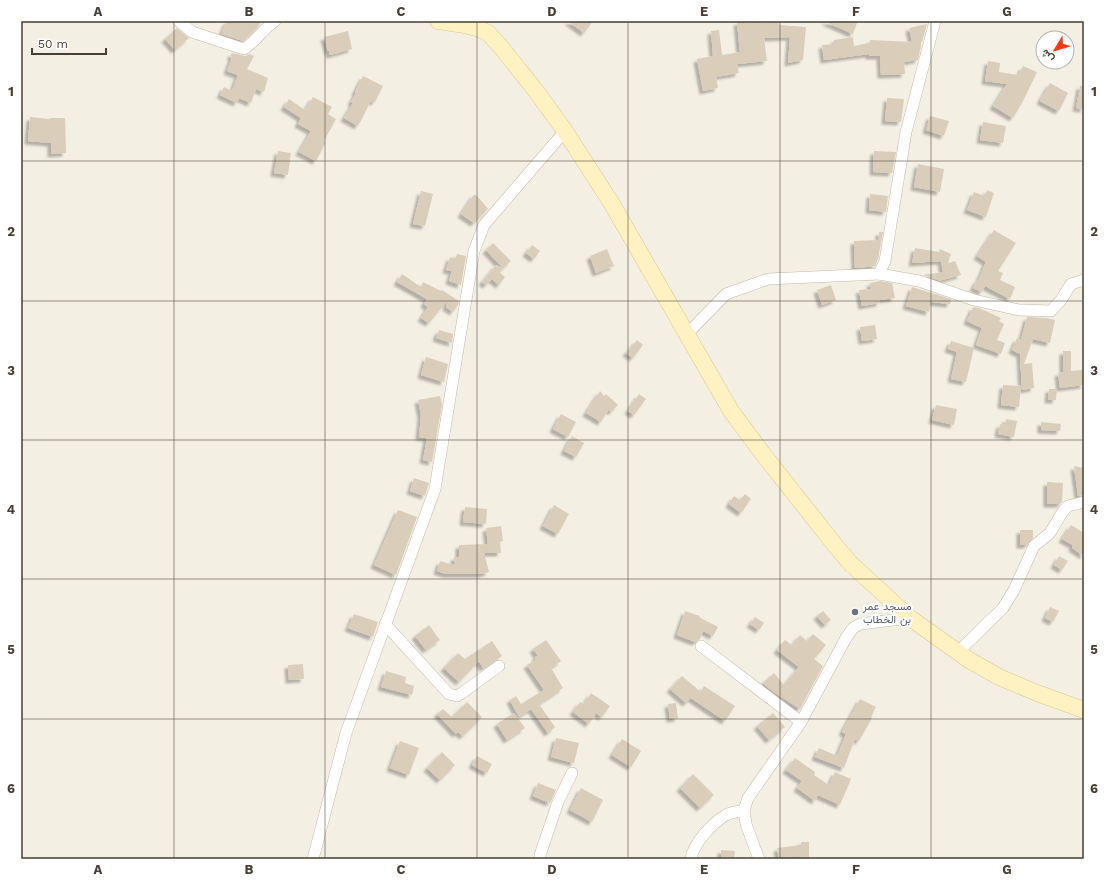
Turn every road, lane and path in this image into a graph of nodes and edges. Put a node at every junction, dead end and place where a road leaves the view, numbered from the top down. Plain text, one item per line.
1 (179, 21) edge
2 (275, 21) edge
3 (438, 21) edge
4 (935, 21) edge
5 (565, 131) junction
6 (879, 274) junction
7 (1084, 280) edge
8 (687, 334) junction
9 (1084, 502) edge
10 (910, 618) junction
11 (385, 624) junction
12 (702, 646) dead end
13 (957, 653) junction
14 (499, 666) dead end
15 (1084, 710) edge
16 (801, 722) junction
17 (572, 773) dead end
18 (744, 810) junction
19 (313, 859) edge
20 (540, 859) edge
21 (691, 859) edge
22 (759, 859) edge

1 - 2 street
3 - 5 main road
4 - 6 street
5 - 8 main road
5 - 11 street
6 - 7 street
6 - 8 street
8 - 10 main road
9 - 13 street
10 - 13 main road
10 - 16 street
11 - 14 street
11 - 19 street
12 - 16 street
13 - 15 main road
16 - 18 street
17 - 20 street
18 - 21 street
18 - 22 street

